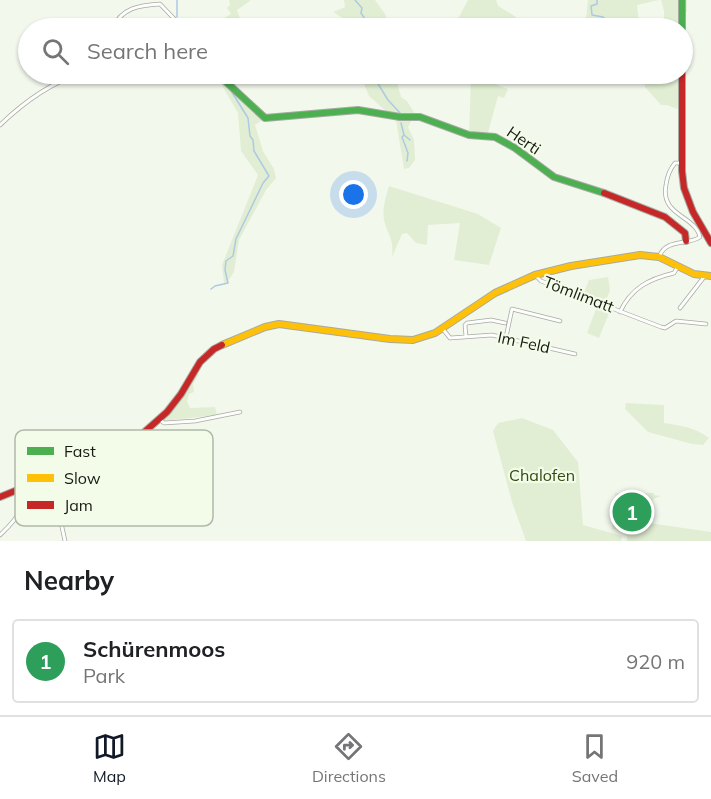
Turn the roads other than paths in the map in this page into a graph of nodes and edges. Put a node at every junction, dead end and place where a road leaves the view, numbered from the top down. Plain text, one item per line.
1 (682, 0) edge
2 (118, 18) edge
3 (173, 18) edge
4 (682, 18) edge
5 (54, 84) edge
6 (228, 84) edge
7 (682, 84) edge
8 (0, 125) edge
9 (682, 163) junction
10 (686, 241) junction
11 (711, 243) edge
12 (659, 257) junction
13 (678, 266) junction
14 (535, 275) junction
15 (708, 276) edge
16 (680, 308) dead end
17 (620, 312) junction
18 (560, 321) dead end
19 (505, 323) dead end
20 (706, 324) dead end
21 (442, 328) junction
22 (466, 337) junction
23 (507, 337) junction
24 (575, 354) dead end
25 (240, 412) dead end
26 (160, 420) junction
27 (145, 430) edge
28 (15, 490) edge
29 (0, 497) edge
30 (15, 517) edge
31 (62, 526) edge
32 (0, 535) edge
33 (65, 541) edge

1 - 4 street
2 - 3 street
5 - 8 street
6 - 10 street, Herti
7 - 9 street
9 - 10 street
9 - 11 street
10 - 12 street
12 - 13 street
12 - 14 street
13 - 15 street
13 - 17 street, Tömlimatt
14 - 17 street, Tömlimatt
14 - 21 street
15 - 16 street
17 - 20 street
18 - 23 street
19 - 22 street
21 - 22 street, Im Feld
21 - 26 street
22 - 23 street, Im Feld
23 - 24 street, Im Feld
25 - 26 street
26 - 27 street
28 - 29 street
30 - 32 street
31 - 33 street

